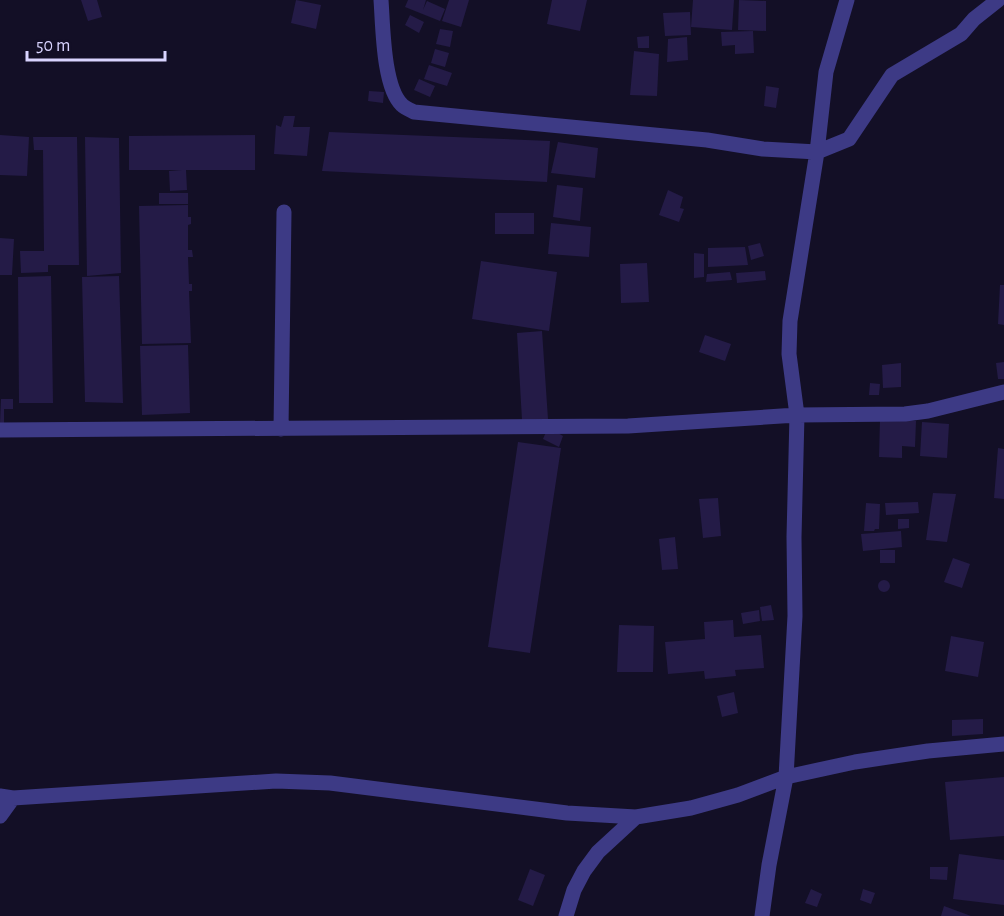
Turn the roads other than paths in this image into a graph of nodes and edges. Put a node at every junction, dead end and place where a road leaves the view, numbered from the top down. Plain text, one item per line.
1 (381, 0) edge
2 (847, 0) edge
3 (998, 0) edge
4 (817, 152) junction
5 (284, 212) dead end
6 (1004, 393) edge
7 (797, 415) junction
8 (281, 429) junction
9 (0, 430) edge
10 (1004, 744) edge
11 (786, 777) junction
12 (6, 797) edge
13 (0, 816) edge
14 (636, 817) junction
15 (566, 916) edge
16 (762, 916) edge

1 - 4 street
2 - 4 street
3 - 4 street
4 - 7 street
5 - 8 street
6 - 7 street
7 - 8 street
7 - 11 street
8 - 9 street
10 - 11 street
11 - 14 street
11 - 16 street
12 - 13 street
12 - 14 street
14 - 15 street

